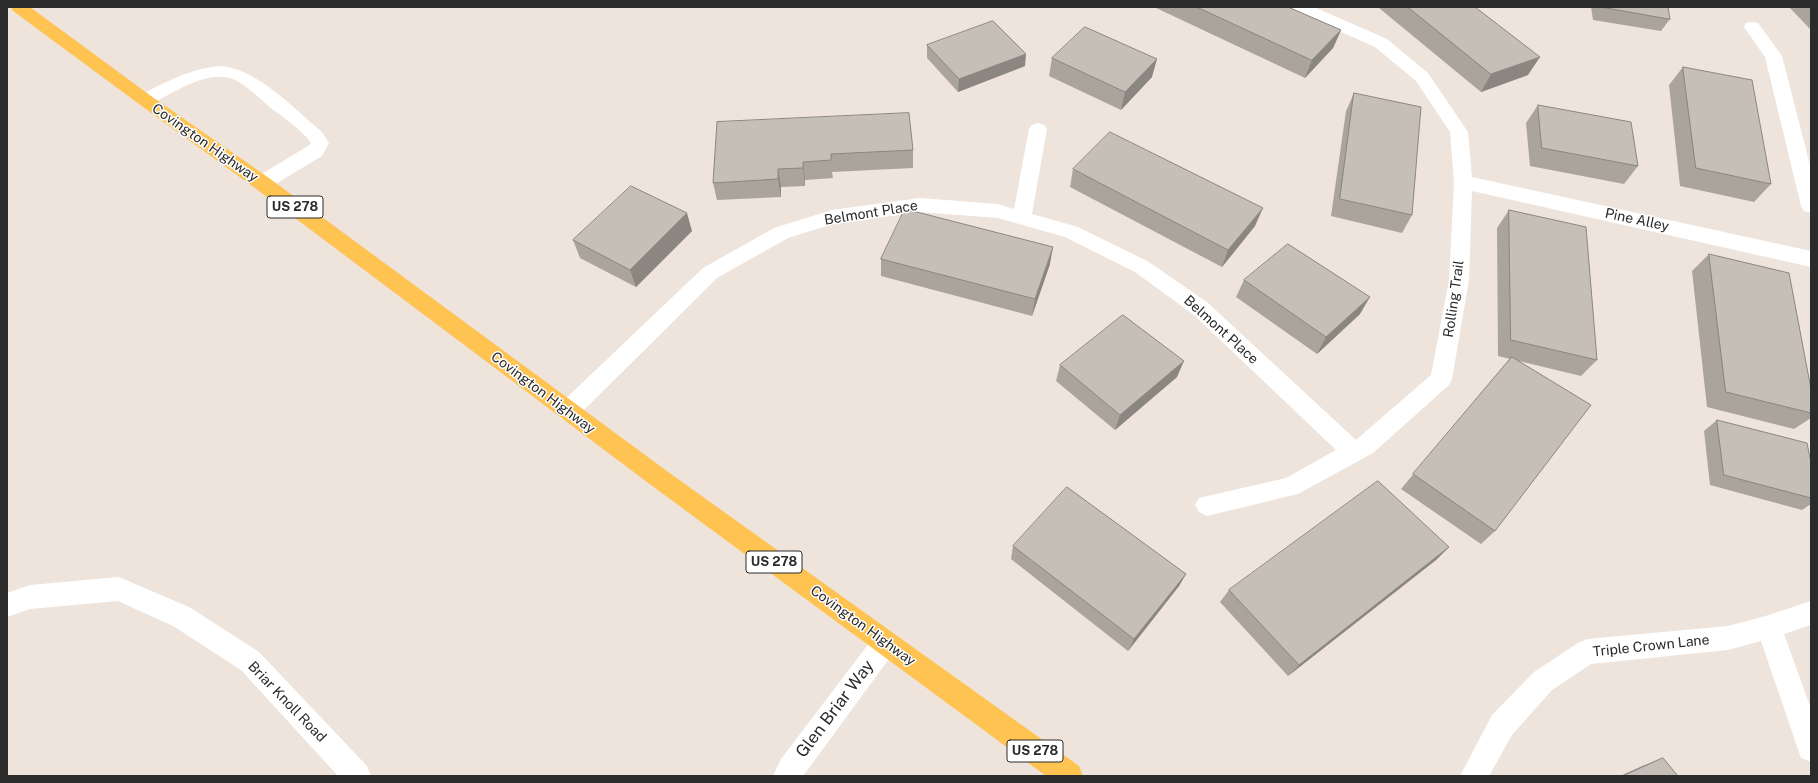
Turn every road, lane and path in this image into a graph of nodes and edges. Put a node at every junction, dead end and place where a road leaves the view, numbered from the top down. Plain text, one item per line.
1 (19, 7) edge
2 (1300, 7) edge
3 (1752, 27) dead end
4 (145, 100) junction
5 (1038, 129) dead end
6 (1463, 182) junction
7 (262, 183) junction
8 (1811, 206) edge
9 (1022, 218) junction
10 (1811, 259) edge
11 (568, 411) junction
12 (1353, 452) junction
13 (1206, 505) dead end
14 (7, 605) edge
15 (1811, 613) edge
16 (1769, 627) junction
17 (885, 643) junction
18 (1811, 748) edge
19 (357, 776) edge
20 (787, 776) edge
21 (1069, 776) edge
22 (1474, 776) edge

1 - 4 main road, Covington Highway / US 278
2 - 6 street, Rolling Trail
3 - 8 street
4 - 7 main road, Covington Highway / US 278
4 - 7 street
5 - 9 street
6 - 10 street, Pine Alley
6 - 12 street, Rolling Trail
7 - 11 main road, Covington Highway / US 278
9 - 11 street, Belmont Place
9 - 12 street, Belmont Place
11 - 17 main road, Covington Highway / US 278
12 - 13 street, Rolling Trail
14 - 19 street, Briar Knoll Road
15 - 16 street, Triple Crown Lane
16 - 18 street
16 - 22 street, Triple Crown Lane
17 - 20 street, Glen Briar Way
17 - 21 main road, Covington Highway / US 278

